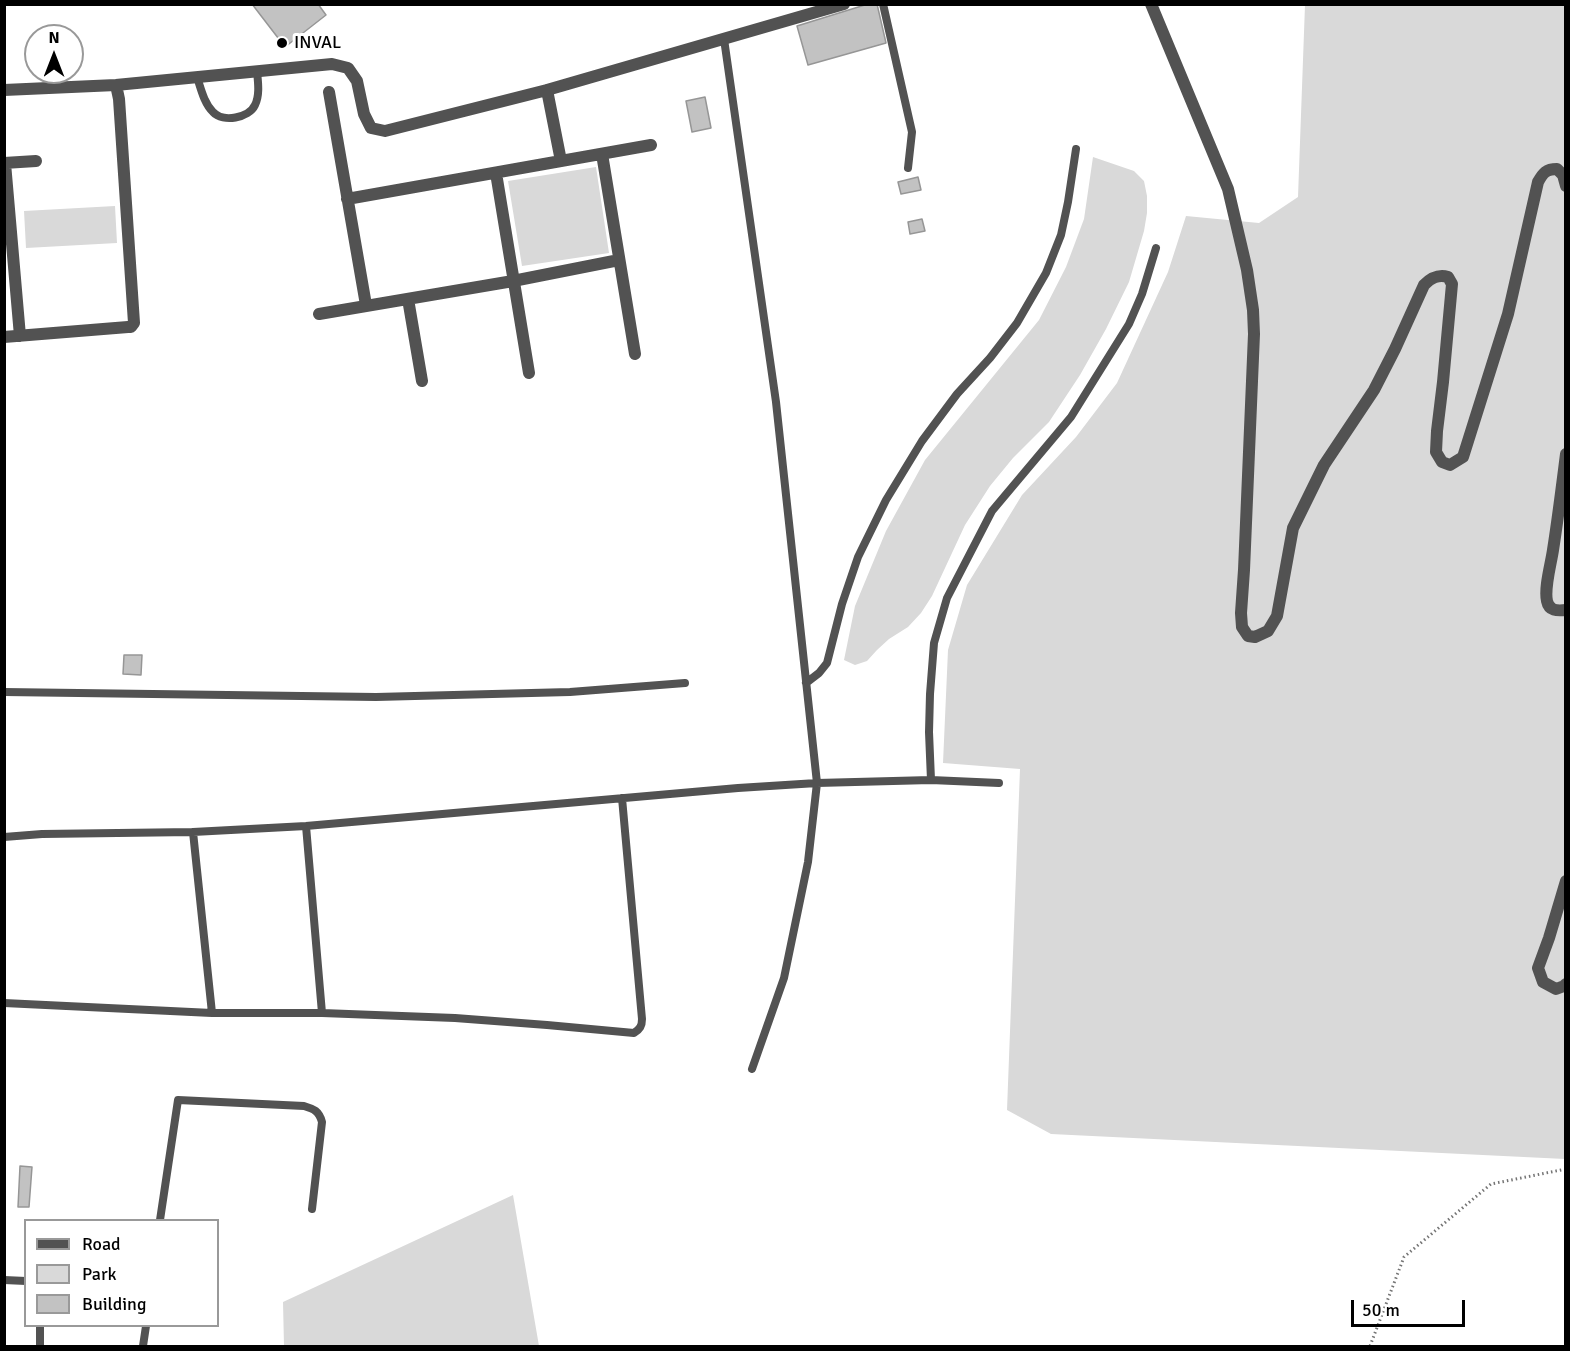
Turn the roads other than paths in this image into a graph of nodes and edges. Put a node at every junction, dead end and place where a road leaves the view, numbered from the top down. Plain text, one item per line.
1 (844, 4) edge
2 (883, 4) edge
3 (1151, 4) edge
4 (724, 39) junction
5 (257, 71) junction
6 (197, 77) junction
7 (116, 85) junction
8 (4, 90) edge
9 (547, 90) junction
10 (329, 92) dead end
11 (651, 145) dead end
12 (1076, 149) dead end
13 (602, 154) junction
14 (561, 161) junction
15 (36, 162) dead end
16 (5, 163) edge
17 (908, 168) dead end
18 (496, 172) junction
19 (1566, 186) edge
20 (347, 199) junction
21 (1156, 248) dead end
22 (619, 260) junction
23 (513, 281) junction
24 (408, 298) junction
25 (366, 305) junction
26 (319, 314) dead end
27 (20, 336) junction
28 (4, 337) edge
29 (635, 354) dead end
30 (529, 373) dead end
31 (422, 381) dead end
32 (1566, 454) edge
33 (1566, 610) edge
34 (685, 683) dead end
35 (806, 683) junction
36 (4, 692) edge
37 (931, 780) junction
38 (817, 783) junction
39 (999, 783) dead end
40 (622, 798) junction
41 (306, 826) junction
42 (193, 832) junction
43 (4, 837) edge
44 (1566, 881) edge
45 (1566, 984) edge
46 (4, 1003) edge
47 (212, 1013) junction
48 (322, 1013) junction
49 (752, 1069) dead end
50 (312, 1209) dead end
51 (160, 1219) edge
52 (4, 1280) edge
53 (24, 1281) edge
54 (40, 1327) edge
55 (146, 1327) edge
56 (40, 1347) edge
57 (143, 1347) edge

1 - 4 street
2 - 17 lane
3 - 19 street
4 - 9 street
4 - 35 lane
5 - 6 street
5 - 6 lane
5 - 9 street
6 - 7 street
7 - 8 street
7 - 27 street
9 - 14 street
10 - 20 street
11 - 13 street
12 - 35 lane
13 - 14 street
13 - 22 street
14 - 18 street
15 - 16 street
16 - 27 street
18 - 20 street
18 - 23 street
20 - 25 street
21 - 37 lane
22 - 23 street
22 - 29 street
23 - 24 street
23 - 30 street
24 - 25 street
24 - 31 street
25 - 26 street
27 - 28 street
32 - 33 street
34 - 36 lane
35 - 38 lane
37 - 38 lane
37 - 39 lane
38 - 40 lane
38 - 49 lane
40 - 41 lane
40 - 48 lane
41 - 42 lane
41 - 48 lane
42 - 43 lane
42 - 47 lane
44 - 45 street
46 - 47 lane
47 - 48 lane
50 - 51 lane
52 - 53 lane
54 - 56 lane
55 - 57 lane

